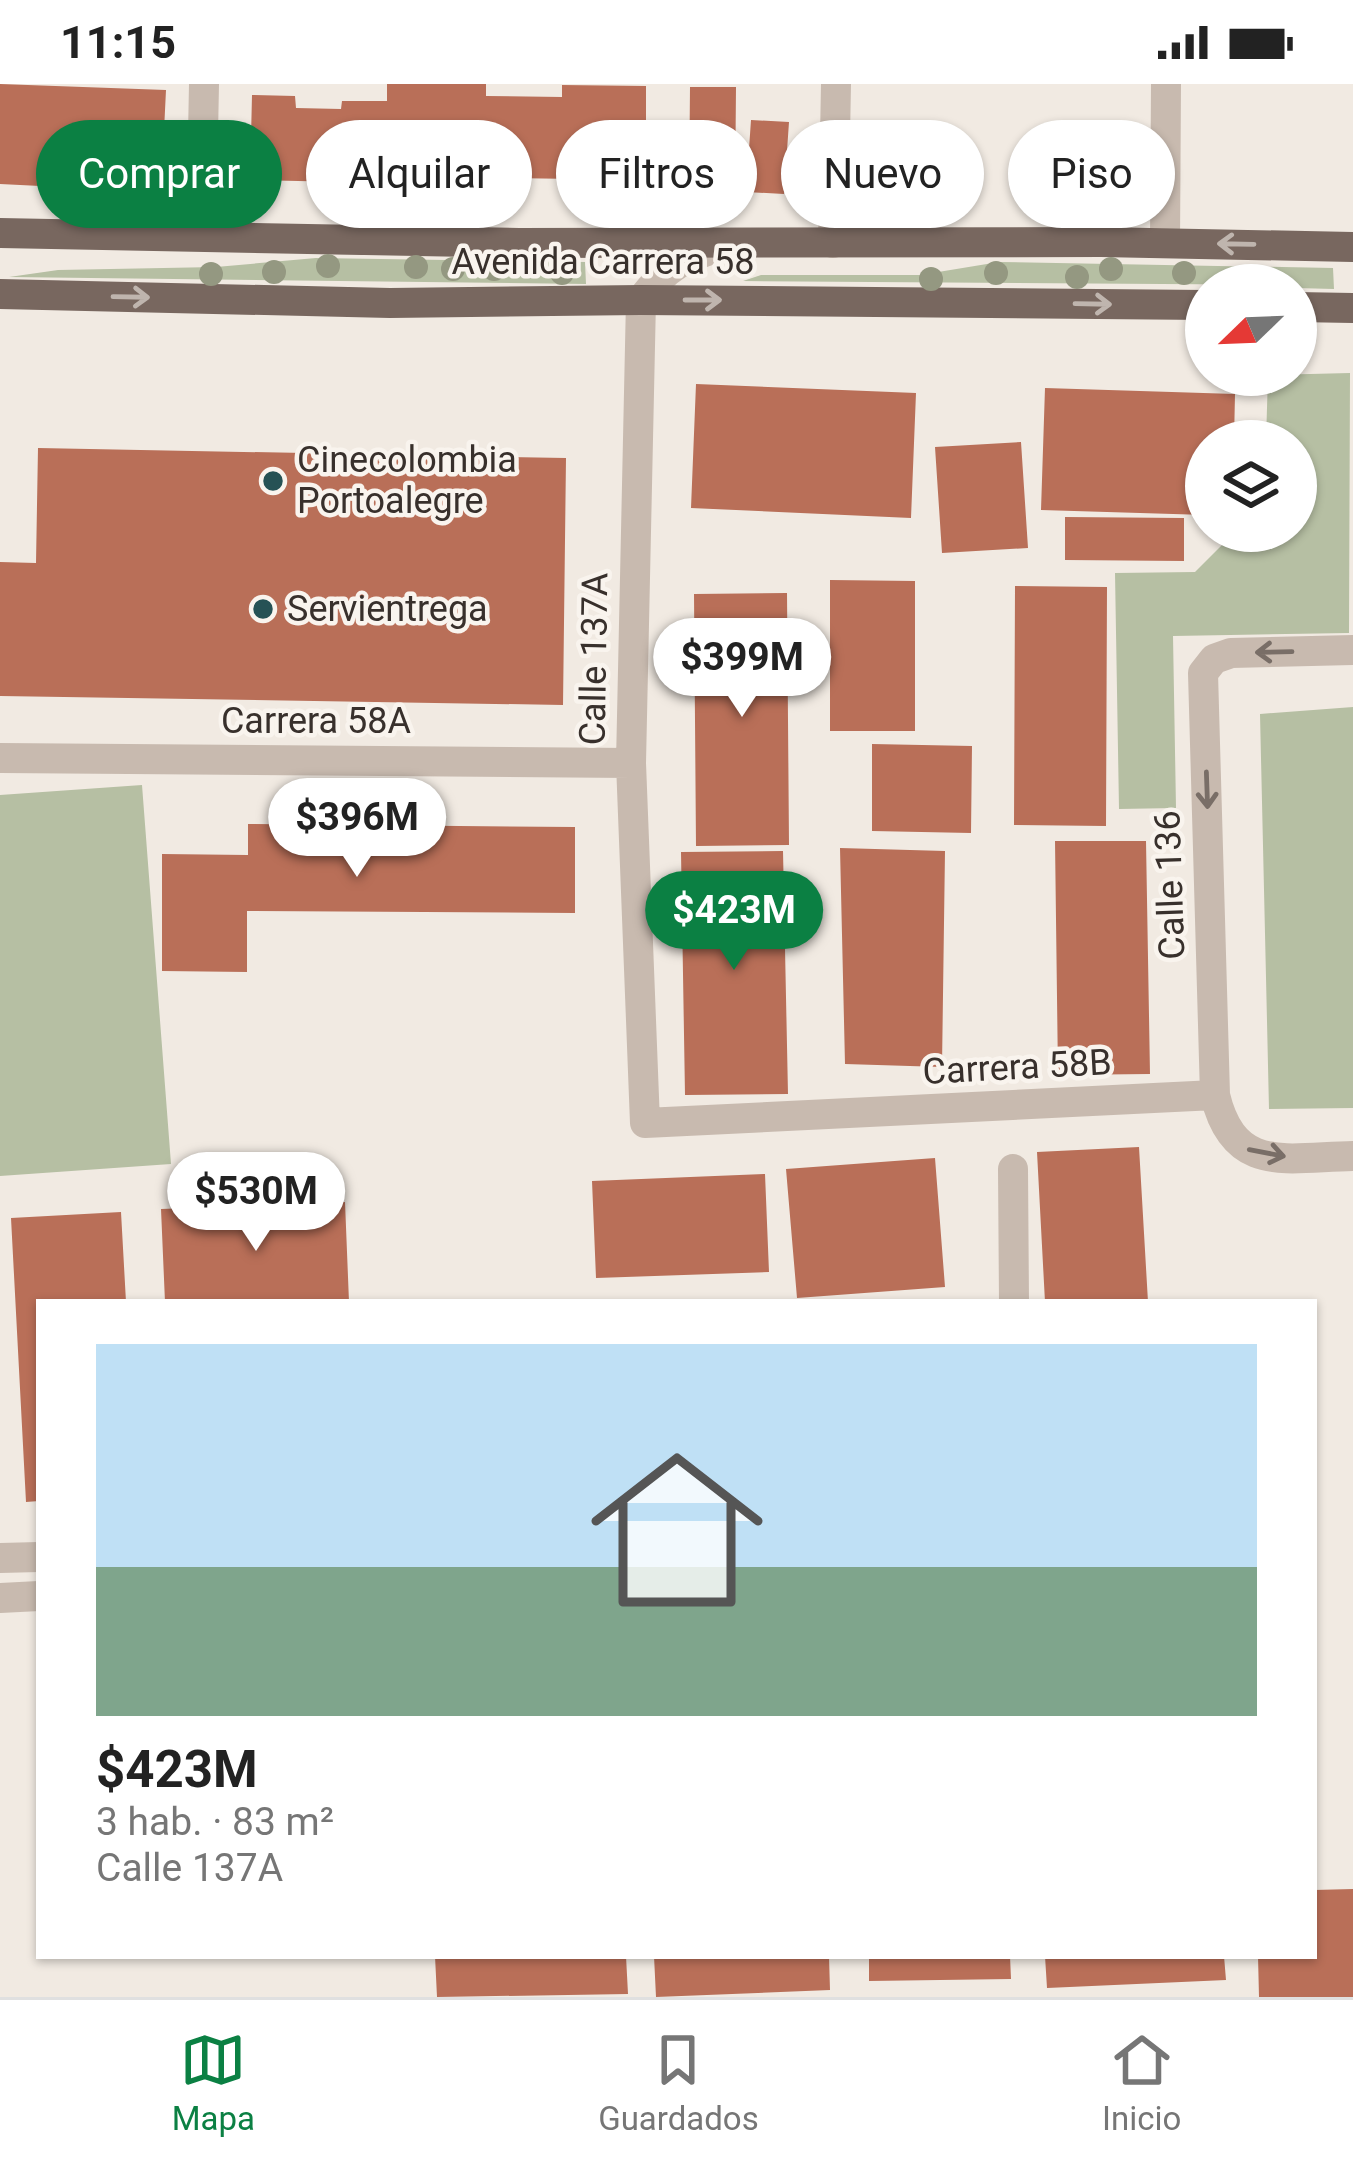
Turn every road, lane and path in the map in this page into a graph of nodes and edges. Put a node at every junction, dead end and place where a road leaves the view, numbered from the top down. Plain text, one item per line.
1 (204, 84) edge
2 (836, 84) edge
3 (1166, 84) edge
4 (0, 233) edge
5 (201, 236) junction
6 (730, 243) junction
7 (833, 243) junction
8 (1165, 243) junction
9 (1353, 247) edge
10 (5, 297) edge
11 (641, 300) junction
12 (1185, 305) edge
13 (1317, 307) edge
14 (1353, 308) edge
15 (1353, 650) edge
16 (0, 758) edge
17 (631, 763) junction
18 (1215, 1095) junction
19 (649, 1125) joint
20 (1353, 1156) edge
21 (1013, 1169) dead end
22 (1014, 1299) edge
23 (36, 1556) edge
24 (0, 1558) edge
25 (36, 1596) edge
26 (0, 1598) edge

1 - 5 street
2 - 7 street
3 - 8 street
4 - 5 main road, Avenida Carrera 58
5 - 6 main road, Avenida Carrera 58
6 - 7 main road, Avenida Carrera 58
6 - 11 street
7 - 8 main road, Avenida Carrera 58
9 -> 8 main road, Avenida Carrera 58
10 -> 11 main road, Avenida Carrera 58
11 -> 12 main road, Avenida Carrera 58
11 - 17 street, Calle 137A
13 - 14 main road
15 -> 18 street, Calle 136
16 - 17 street, Carrera 58A
17 - 19 street, Calle 137A
18 - 19 street, Carrera 58B
18 -> 20 street
21 - 22 street
23 - 24 street
25 - 26 street

